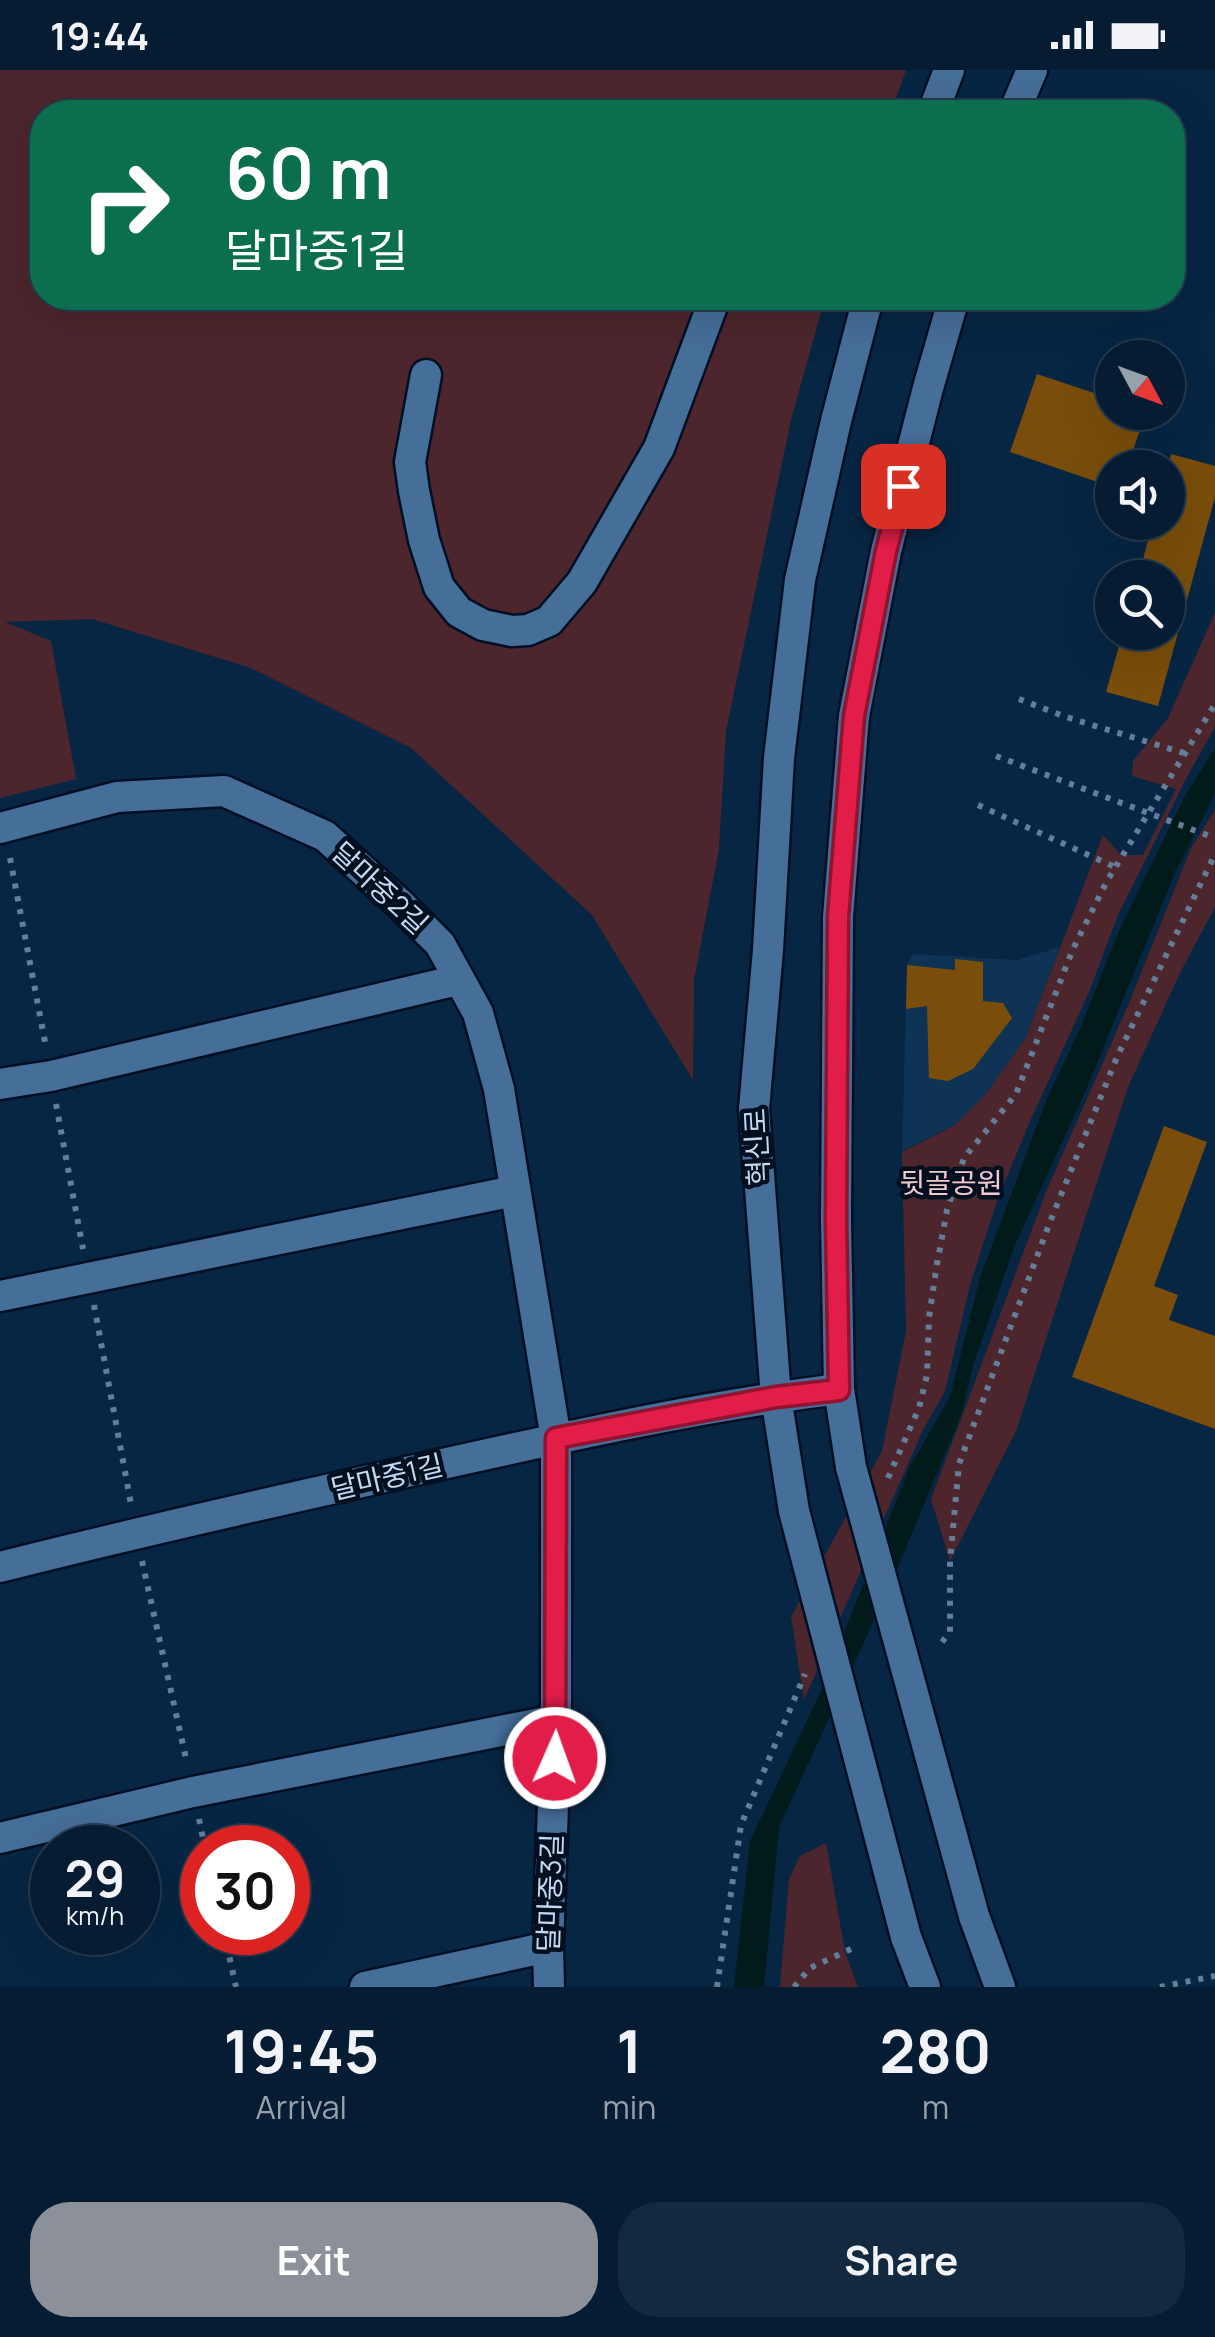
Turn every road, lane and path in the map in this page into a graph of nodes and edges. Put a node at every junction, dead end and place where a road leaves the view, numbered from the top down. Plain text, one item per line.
1 (950, 70) edge
2 (1032, 70) edge
3 (938, 100) edge
4 (1019, 100) edge
5 (711, 310) edge
6 (865, 310) edge
7 (951, 310) edge
8 (426, 375) dead end
9 (1020, 699) dead end
10 (1215, 704) edge
11 (1184, 753) junction
12 (996, 756) dead end
13 (978, 805) dead end
14 (2, 828) edge
15 (1212, 837) edge
16 (1215, 854) edge
17 (1116, 867) junction
18 (1212, 867) edge
19 (458, 980) junction
20 (51, 1076) junction
21 (0, 1084) edge
22 (514, 1191) junction
23 (89, 1278) junction
24 (0, 1296) edge
25 (839, 1390) junction
26 (776, 1397) junction
27 (556, 1438) junction
28 (888, 1480) dead end
29 (136, 1532) junction
30 (0, 1567) edge
31 (942, 1642) dead end
32 (810, 1662) dead end
33 (556, 1720) junction
34 (193, 1792) junction
35 (200, 1825) edge
36 (0, 1838) edge
37 (548, 1948) junction
38 (854, 1948) dead end
39 (229, 1955) edge
40 (1215, 1976) edge
41 (236, 1987) edge
42 (365, 1987) edge
43 (549, 1987) edge
44 (717, 1987) edge
45 (794, 1987) edge
46 (925, 1987) edge
47 (1000, 1987) edge
48 (1160, 1987) edge

1 - 3 street
2 - 4 street
5 - 8 street
6 - 26 street, 혁신로
7 - 25 street
9 - 11 path
10 - 11 path
11 - 17 path
12 - 15 path
13 - 17 path
14 - 19 street, 달마중2길
14 - 20 path
16 - 18 path
17 - 28 path
18 - 31 path
19 - 20 street
19 - 22 street, 달마중2길
20 - 21 street
20 - 23 path
22 - 23 street
22 - 27 street, 달마중2길
23 - 24 street
23 - 29 path
25 - 26 street, 달마중1길
25 - 47 street, bridge
26 - 27 street, 달마중1길
26 - 46 street, 혁신로, bridge
27 - 29 street, 달마중1길
27 - 33 street, 달마중3길
29 - 30 street, 달마중1길
29 - 34 path
32 - 44 path
33 - 34 street
33 - 37 street, 달마중3길
34 - 35 path
34 - 36 street
37 - 42 street
37 - 43 street, 달마중3길
38 - 45 path
39 - 41 path
40 - 48 path

